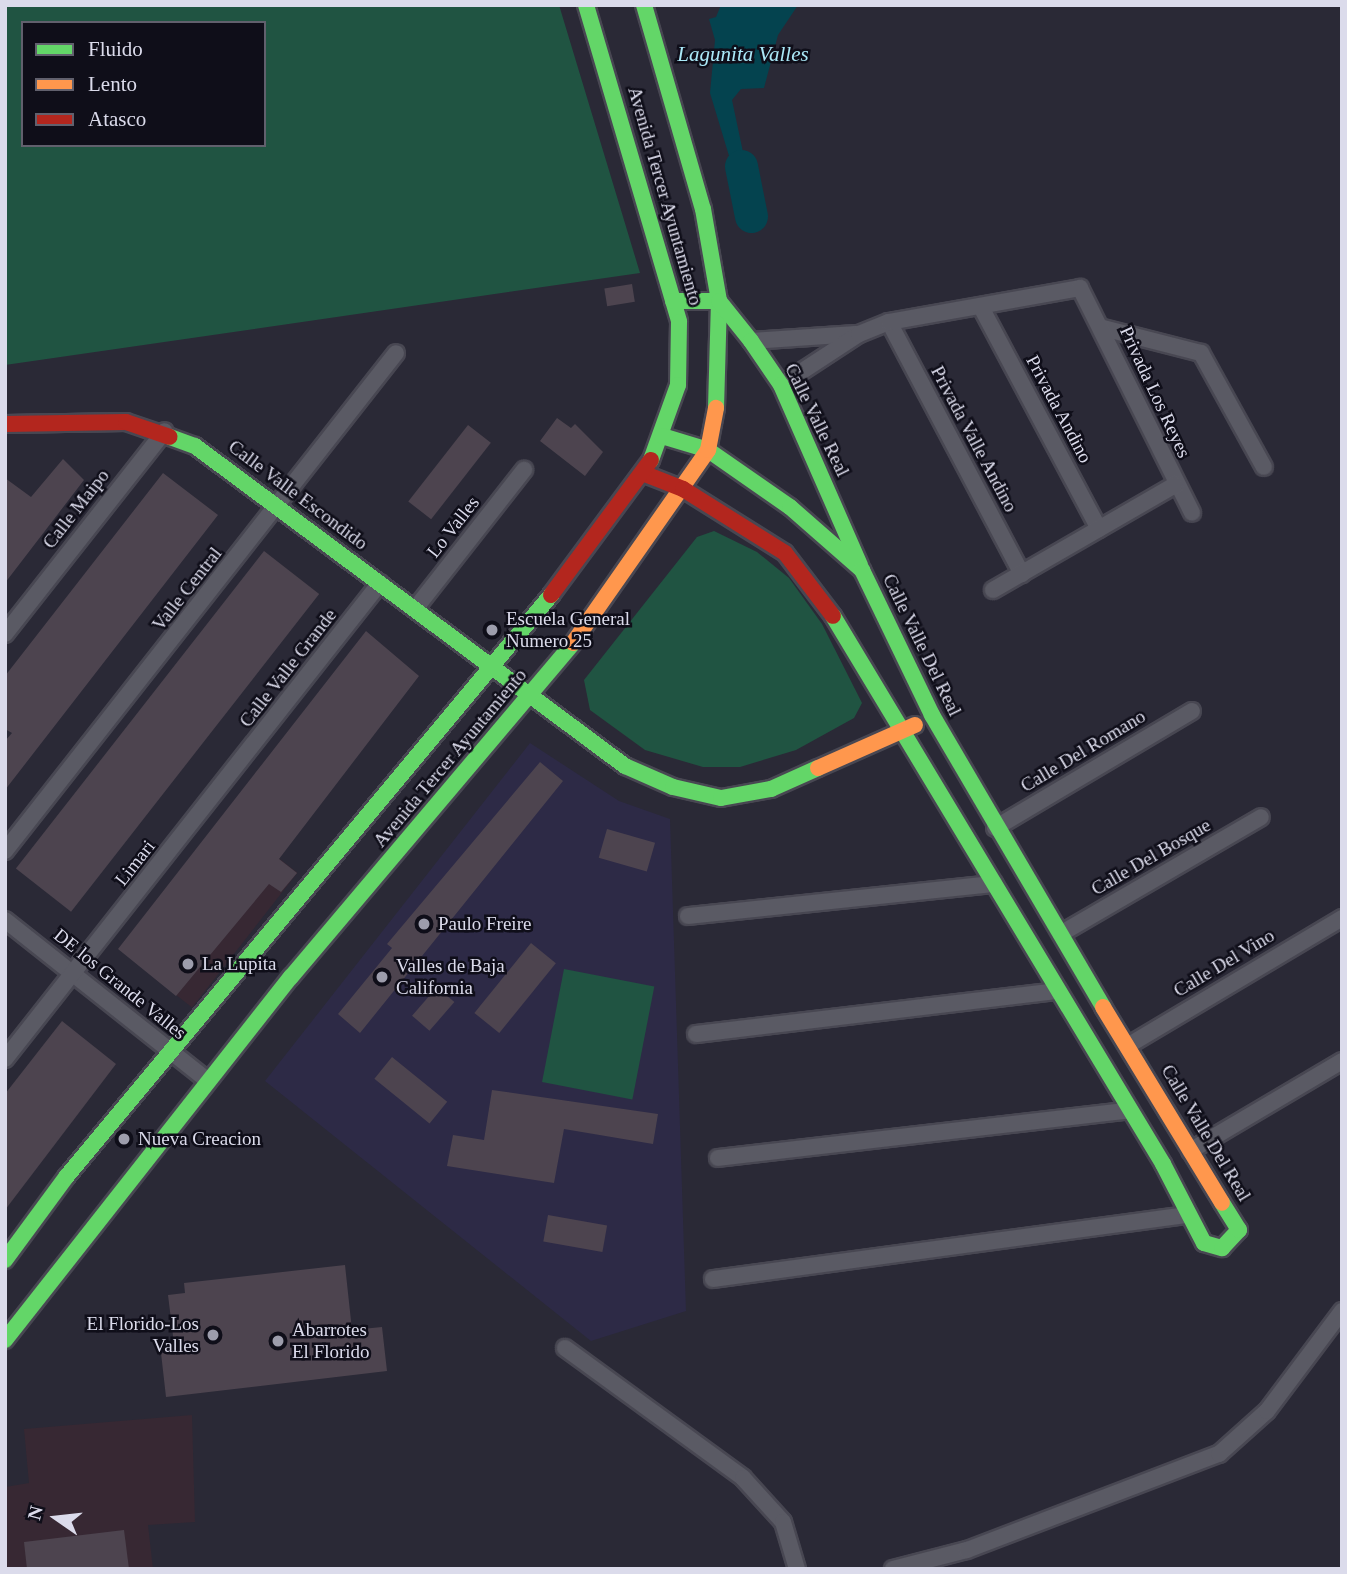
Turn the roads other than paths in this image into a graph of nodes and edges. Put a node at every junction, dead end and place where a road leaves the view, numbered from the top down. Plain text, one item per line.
1 (586, 5) edge
2 (645, 5) edge
3 (719, 300) junction
4 (673, 301) junction
5 (982, 309) junction
6 (889, 323) junction
7 (1103, 328) junction
8 (859, 334) junction
9 (751, 341) junction
10 (396, 353) dead end
11 (781, 385) junction
12 (5, 424) edge
13 (165, 431) junction
14 (662, 436) junction
15 (708, 450) junction
16 (1264, 467) dead end
17 (524, 470) dead end
18 (645, 474) junction
19 (1175, 485) junction
20 (683, 489) junction
21 (278, 505) junction
22 (1192, 513) dead end
23 (1098, 529) junction
24 (862, 570) junction
25 (1022, 574) junction
26 (380, 583) junction
27 (993, 590) dead end
28 (415, 609) junction
29 (5, 634) edge
30 (494, 667) junction
31 (531, 695) junction
32 (1192, 711) dead end
33 (932, 715) junction
34 (905, 732) junction
35 (228, 778) joint
36 (1261, 817) dead end
37 (995, 828) junction
38 (5, 851) edge
39 (994, 884) junction
40 (688, 916) dead end
41 (1342, 918) edge
42 (5, 920) edge
43 (1062, 933) junction
44 (74, 973) junction
45 (1058, 991) junction
46 (696, 1034) dead end
47 (1129, 1045) junction
48 (173, 1054) junction
49 (5, 1059) edge
50 (1342, 1061) edge
51 (208, 1081) junction
52 (1130, 1110) junction
53 (1190, 1151) junction
54 (718, 1158) dead end
55 (1189, 1215) junction
56 (5, 1260) edge
57 (713, 1279) dead end
58 (1342, 1311) edge
59 (5, 1340) edge
60 (565, 1348) dead end
61 (797, 1569) edge
62 (893, 1569) edge

1 - 4 street, Avenida Tercer Ayuntamiento
2 - 3 street, Avenida Tercer Ayuntamiento
3 - 4 street
3 - 9 street, Calle Valle Real
3 - 15 street, Avenida Tercer Ayuntamiento
4 - 14 street, Avenida Tercer Ayuntamiento
5 - 6 street
5 - 7 street, Privada Los Reyes
5 - 23 street, Privada Andino
6 - 8 street
6 - 25 street, Privada Valle Andino
7 - 16 street
7 - 19 street, Privada Los Reyes
8 - 9 street
8 - 11 street
9 - 11 street, Calle Valle Real
10 - 21 street, Valle Central
11 - 24 street, Calle Valle Real
12 - 13 street, Calle Valle Escondido
13 - 21 street, Calle Valle Escondido
13 - 29 street, Calle Maipo
14 - 15 street, Calle Valle Del Real
14 - 18 street, Avenida Tercer Ayuntamiento
15 - 20 street, Avenida Tercer Ayuntamiento
15 - 24 street, Calle Valle Del Real
17 - 28 street, Lo Valles
18 - 20 street, Calle Valle Del Real
18 - 30 street, Avenida Tercer Ayuntamiento
19 - 22 street, Privada Los Reyes
19 - 23 street
20 - 31 street, Avenida Tercer Ayuntamiento
20 - 34 street, Calle Valle Del Real
21 - 26 street, Calle Valle Escondido
21 - 38 street, Valle Central
23 - 25 street
24 - 33 street, Calle Valle Del Real
25 - 27 street
26 - 28 street, Calle Valle Escondido
26 - 35 street, Calle Valle Grande
28 - 30 street, Calle Valle Escondido
30 - 31 street, Calle Valle Escondido
30 - 48 street, Avenida Tercer Ayuntamiento
31 - 34 street, Calle Valle Escondido
31 - 51 street, Avenida Tercer Ayuntamiento
32 - 37 street, Calle Del Romano
33 - 34 street, Calle Valle Escondido
33 - 37 street, Calle Valle Del Real
34 - 39 street, Calle Valle Del Real
35 - 44 street, Limari
36 - 43 street, Calle Del Bosque
37 - 43 street, Calle Valle Del Real
39 - 40 street
39 - 45 street, Calle Valle Del Real
41 - 47 street, Calle Del Vino
42 - 44 street, DE los Grande Valles
43 - 47 street, Calle Valle Del Real
44 - 48 street, DE los Grande Valles
44 - 49 street, Limari
45 - 46 street
45 - 52 street, Calle Valle Del Real
47 - 53 street, Calle Valle Del Real
48 - 51 street, DE los Grande Valles
48 - 56 street, Avenida Tercer Ayuntamiento
50 - 53 street
51 - 59 street, Avenida Tercer Ayuntamiento
52 - 54 street
52 - 55 street, Calle Valle Del Real
53 - 55 street, Calle Valle Del Real
55 - 57 street
58 - 62 street
60 - 61 street

